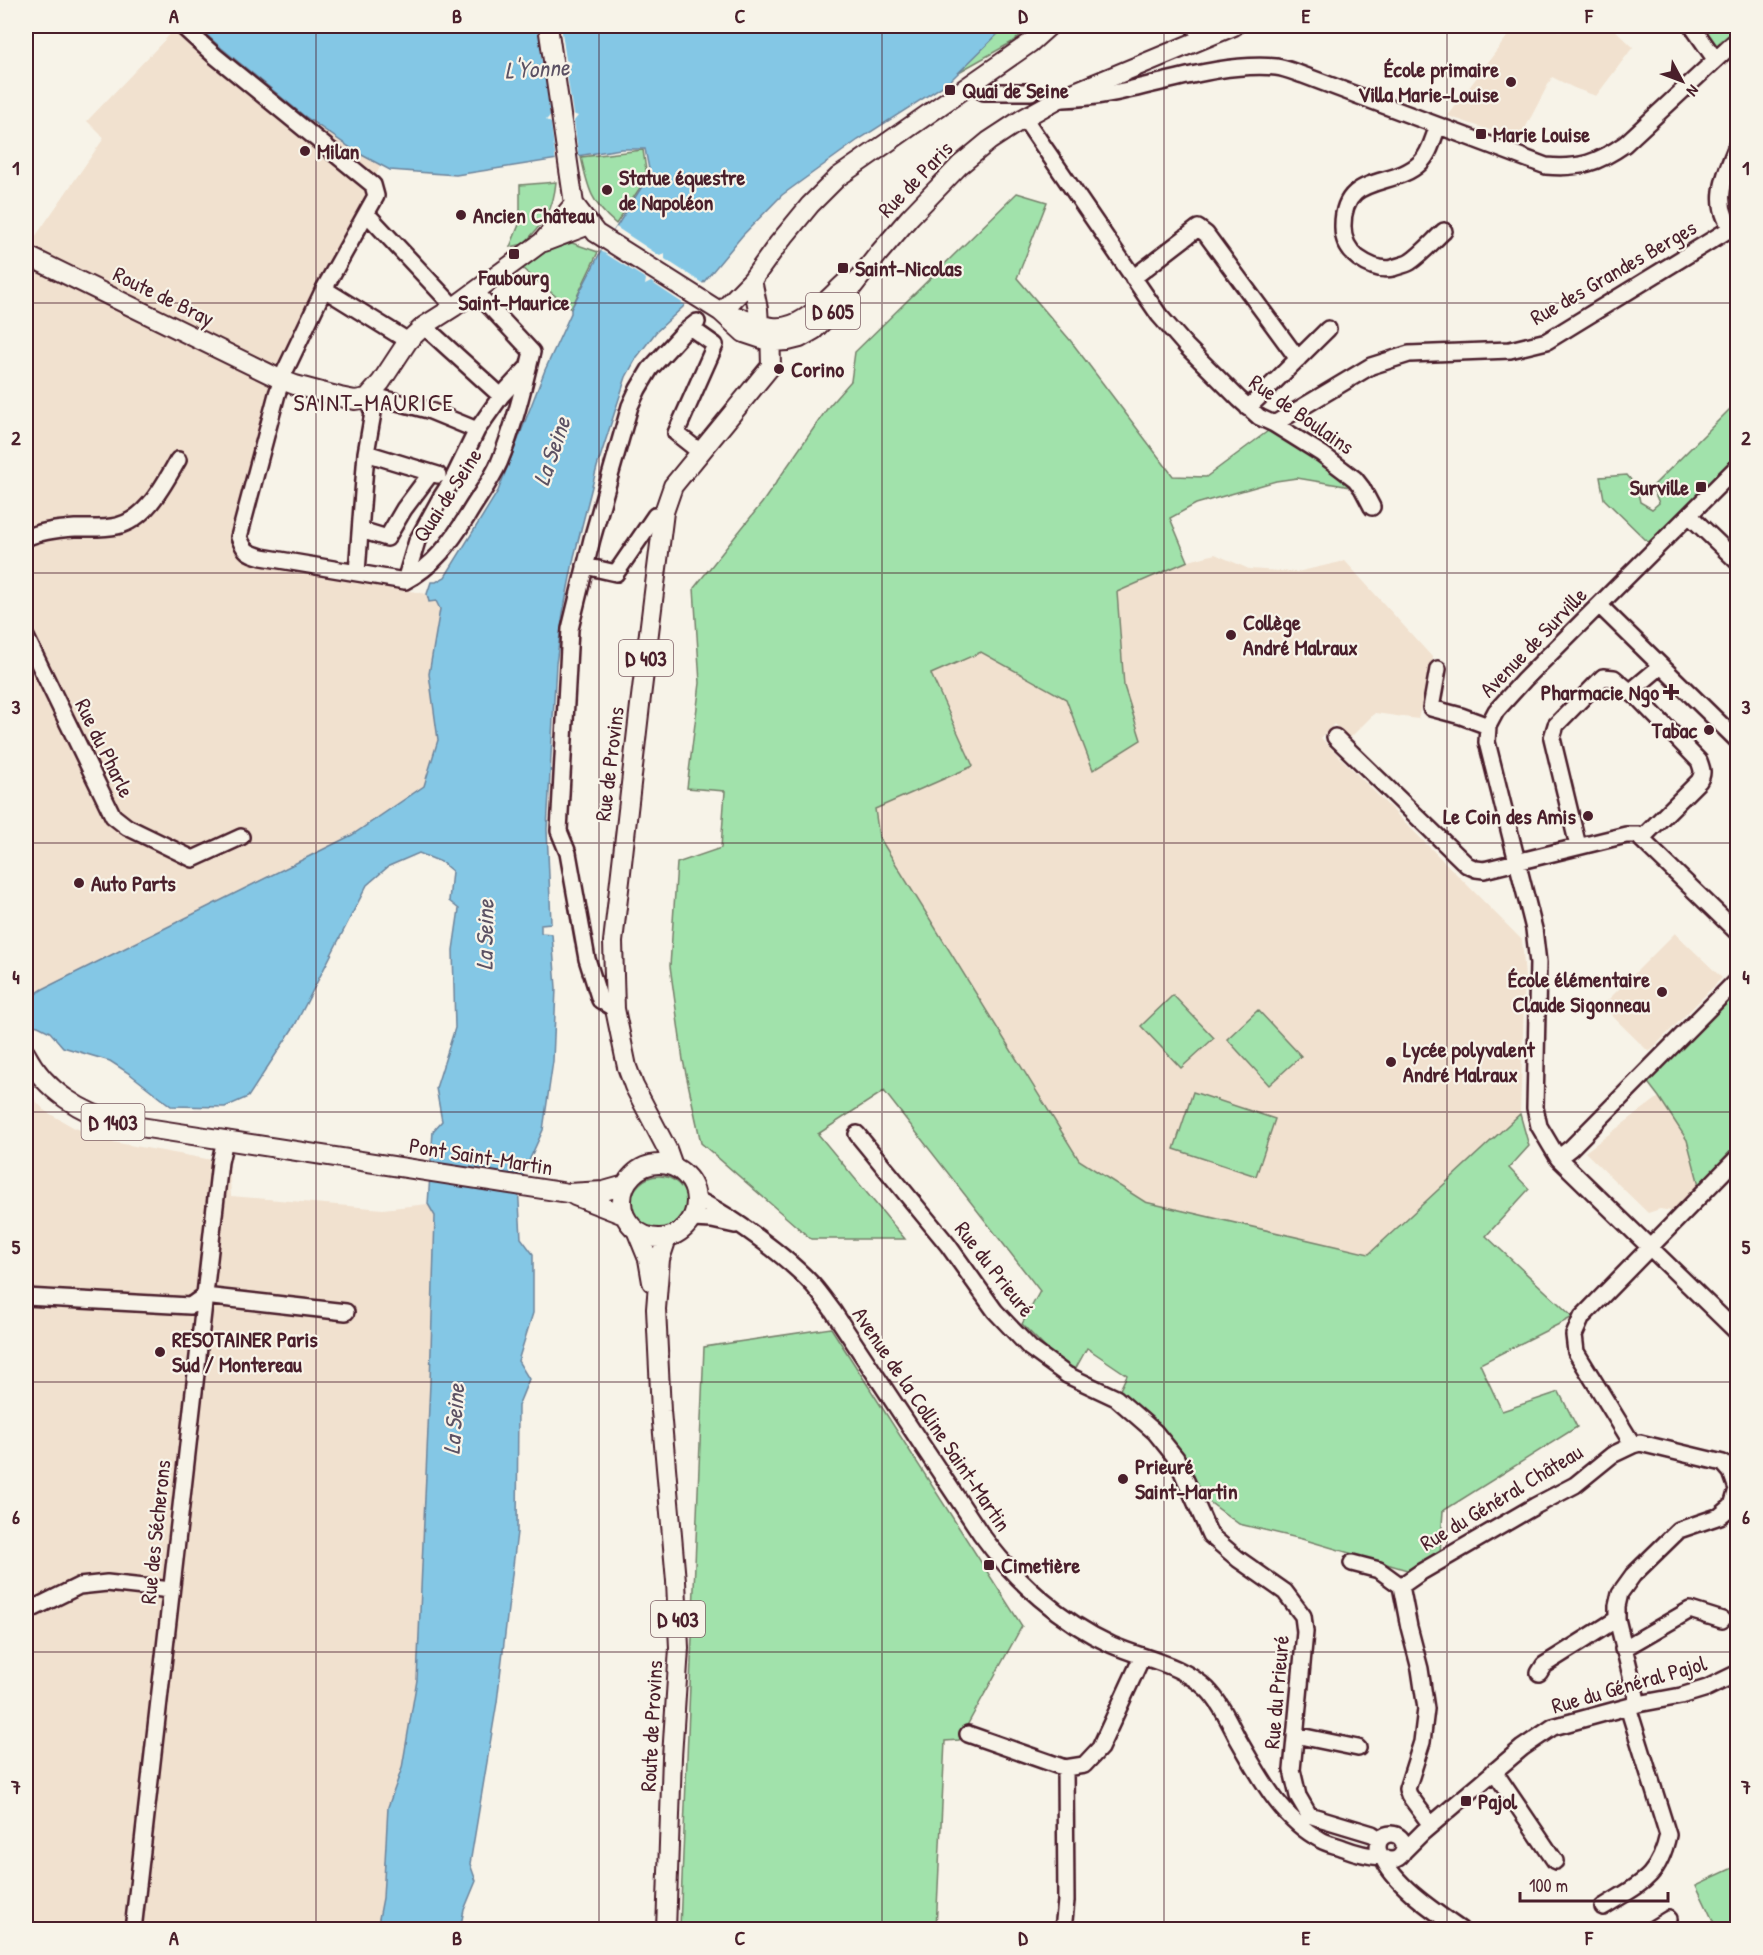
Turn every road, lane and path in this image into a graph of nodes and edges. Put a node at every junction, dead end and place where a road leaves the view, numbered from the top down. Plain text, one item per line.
1 (182, 26) edge
2 (548, 26) edge
3 (1049, 26) edge
4 (1234, 26) edge
5 (1692, 26) edge
6 (1199, 32) edge
7 (1737, 39) edge
8 (1715, 59) junction
9 (1140, 64) junction
10 (1168, 81) junction
11 (970, 85) junction
12 (1145, 86) junction
13 (1031, 92) dead end
14 (1058, 99) junction
15 (1024, 118) junction
16 (1438, 126) junction
17 (1737, 143) edge
18 (1737, 169) edge
19 (574, 204) junction
20 (367, 214) junction
21 (589, 225) junction
22 (1736, 227) edge
23 (1444, 231) dead end
24 (542, 242) junction
25 (26, 255) edge
26 (1133, 278) junction
27 (753, 285) junction
28 (324, 288) junction
29 (476, 292) junction
30 (454, 307) junction
31 (729, 317) junction
32 (424, 326) junction
33 (1328, 329) dead end
34 (767, 331) junction
35 (408, 341) junction
36 (530, 359) junction
37 (1298, 359) junction
38 (282, 380) junction
39 (501, 396) junction
40 (369, 397) junction
41 (1248, 408) junction
42 (1274, 424) junction
43 (477, 430) junction
44 (700, 452) junction
45 (366, 453) junction
46 (178, 460) dead end
47 (1737, 466) edge
48 (431, 473) junction
49 (453, 479) junction
50 (1371, 507) dead end
51 (1689, 515) junction
52 (664, 518) junction
53 (394, 527) junction
54 (361, 530) junction
55 (26, 538) edge
56 (417, 542) junction
57 (1737, 562) edge
58 (585, 566) junction
59 (357, 572) junction
60 (405, 581) junction
61 (1599, 605) junction
62 (26, 637) edge
63 (1658, 664) junction
64 (1438, 669) dead end
65 (1630, 692) junction
66 (1488, 726) junction
67 (1335, 737) dead end
68 (1737, 741) edge
69 (241, 837) dead end
70 (1641, 839) junction
71 (1578, 846) junction
72 (1518, 862) junction
73 (1737, 933) edge
74 (1737, 979) edge
75 (615, 1009) junction
76 (26, 1054) edge
77 (656, 1128) junction
78 (857, 1134) dead end
79 (225, 1140) junction
80 (1737, 1157) edge
81 (1558, 1158) junction
82 (648, 1166) junction
83 (672, 1166) junction
84 (625, 1185) junction
85 (568, 1193) junction
86 (696, 1199) junction
87 (624, 1215) junction
88 (692, 1219) junction
89 (746, 1229) junction
90 (637, 1232) junction
91 (667, 1238) junction
92 (1650, 1248) junction
93 (204, 1296) junction
94 (26, 1297) edge
95 (656, 1309) junction
96 (346, 1312) dead end
97 (1737, 1333) edge
98 (1633, 1445) junction
99 (1352, 1563) dead end
100 (1401, 1586) junction
101 (171, 1590) junction
102 (26, 1612) edge
103 (1617, 1619) junction
104 (1722, 1620) dead end
105 (1623, 1649) junction
106 (1142, 1657) junction
107 (1539, 1673) dead end
108 (1737, 1673) edge
109 (1633, 1706) junction
110 (968, 1734) dead end
111 (1295, 1735) junction
112 (1358, 1748) dead end
113 (1065, 1768) junction
114 (1494, 1771) junction
115 (1427, 1829) junction
116 (1381, 1849) junction
117 (1401, 1849) junction
118 (1555, 1861) dead end
119 (1405, 1885) junction
120 (1603, 1907) dead end
121 (1669, 1919) dead end
122 (133, 1929) edge
123 (666, 1929) edge
124 (1063, 1929) edge
125 (1461, 1929) edge
126 (1651, 1929) edge

1 - 20 street
2 - 19 main road, D 605
3 - 11 main road
4 - 6 main road, D 605
5 - 8 street
6 - 9 main road, D 605
7 - 8 street
8 - 16 street
9 - 10 street
9 - 12 street
9 - 14 main road, D 605
10 - 12 street
10 - 16 street
11 - 13 street
11 - 27 main road
12 - 14 street
14 - 15 main road, D 605
15 - 26 street, Rue de Boulains
15 - 34 main road, Rue de Paris / D 605
16 - 23 street
17 - 22 street
18 - 22 street
19 - 21 main road, D 605
19 - 24 main road
20 - 28 street
20 - 30 street
21 - 24 main road
21 - 31 main road, D 605
22 - 42 street, Rue des Grandes Berges
24 - 29 main road
25 - 38 main road, Route de Bray
26 - 37 street, Rue de Boulains
26 - 41 street, Rue de Boulains
27 - 31 main road
27 - 34 main road, Rue de Provins
28 - 35 street
28 - 38 street
29 - 30 main road
29 - 36 street
30 - 32 main road
31 - 34 main road, Rue de Paris / D 605
32 - 35 main road
32 - 39 street
33 - 37 street
34 - 44 main road, Rue de Provins / D 403
35 - 40 main road
36 - 39 street
36 - 60 street, Quai de Seine
37 - 41 street
38 - 40 main road, Route de Bray
38 - 59 street
39 - 43 street
40 - 43 street
40 - 45 street
41 - 42 street, Rue de Boulains
42 - 50 street, Rue de Boulains
43 - 49 street
44 - 52 main road, Rue de Provins / D 403
44 - 58 street
45 - 48 street
45 - 54 street
46 - 55 street
47 - 51 street, Avenue de Surville
48 - 49 street
48 - 53 street
49 - 56 street
51 - 57 street
51 - 61 street, Avenue de Surville
52 - 58 street
52 - 75 main road, Rue de Provins / D 403
53 - 54 street
53 - 56 street
54 - 59 street
56 - 60 street
58 - 75 street
59 - 60 street
61 - 63 street
61 - 66 street, Avenue de Surville
62 - 69 street, Rue du Pharle
63 - 65 street
63 - 68 street
64 - 66 street
65 - 70 street
65 - 71 street
66 - 72 street, Avenue de Surville
67 - 72 street
70 - 71 street
70 - 73 street
71 - 72 street
72 - 81 street, Avenue de Surville
74 - 81 street
75 - 77 main road, Rue de Provins / D 403
76 - 79 main road, D 1403
77 - 82 main road
77 - 83 main road, Rue de Provins / D 403
78 - 111 street, Rue du Prieuré
79 - 85 main road, Pont Saint-Martin / D 1403
79 - 93 street, Rue des Sécherons
80 - 92 street
81 - 92 street, Avenue de Surville
82 - 83 main road
82 - 84 main road
83 - 86 main road
84 - 85 main road, D 1403
84 - 87 main road
85 - 87 main road, D 1403
86 - 88 main road
86 - 89 street, Avenue de la Colline Saint-Martin
87 - 90 main road
88 - 89 street, Avenue de la Colline Saint-Martin
88 - 91 main road
89 - 106 street, Avenue de la Colline Saint-Martin
90 - 91 main road
90 - 95 main road, D 403
91 - 95 main road, D 403
92 - 97 street, Avenue de Surville
92 - 98 street
93 - 94 street
93 - 96 street
93 - 101 street, Rue des Sécherons
95 - 123 main road, Route de Provins / D 403
98 - 100 street, Rue du Général Château
98 - 103 street
99 - 100 street
100 - 115 street
101 - 102 street
101 - 122 street, Rue des Sécherons
103 - 105 street
103 - 107 street
104 - 105 street
105 - 109 street
106 - 113 street
106 - 116 street, Avenue de la Colline Saint-Martin
108 - 109 street, Rue du Général Pajol
109 - 114 street, Rue du Général Pajol
109 - 120 street
110 - 113 street
111 - 112 street
111 - 116 street, Rue du Prieuré
113 - 124 street
114 - 115 street, Rue du Général Pajol
114 - 118 street
115 - 117 street, Rue du Général Pajol
116 - 117 street
116 - 117 street
116 - 119 street
117 - 119 street
119 - 125 street
121 - 126 street

